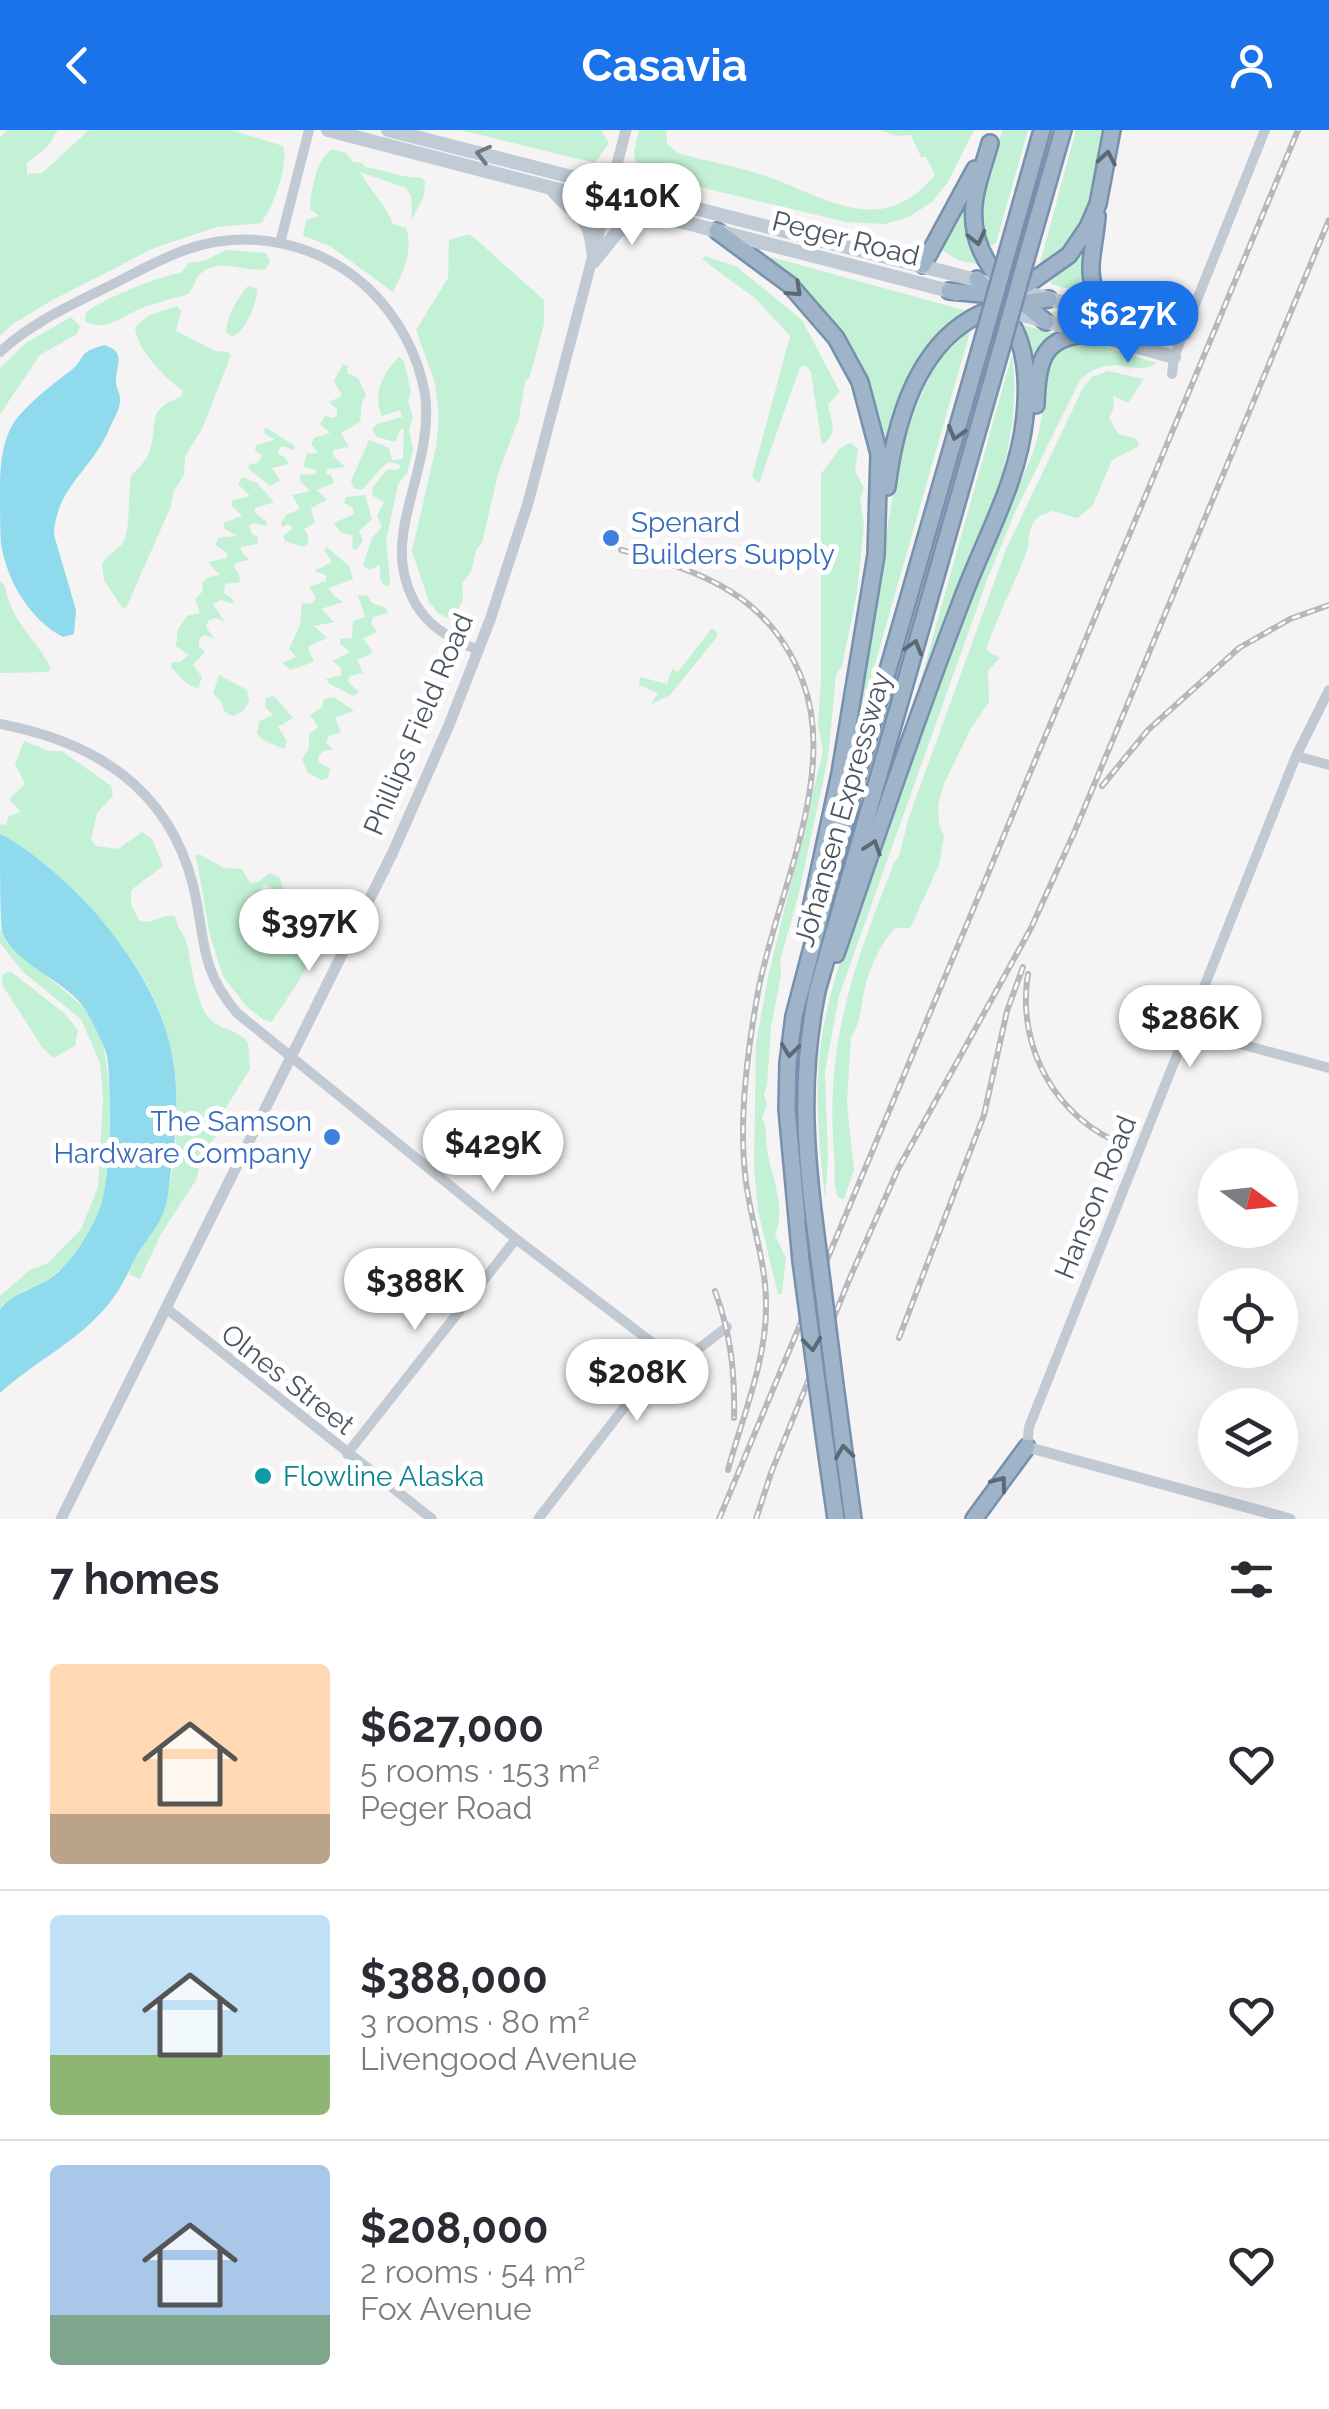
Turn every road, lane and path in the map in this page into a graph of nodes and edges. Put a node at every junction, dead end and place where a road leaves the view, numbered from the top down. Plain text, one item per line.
1 (308, 130) edge
2 (328, 130) edge
3 (388, 130) edge
4 (626, 130) edge
5 (1042, 130) edge
6 (1062, 130) edge
7 (1112, 130) edge
8 (1265, 130) edge
9 (992, 137) edge
10 (552, 188) junction
11 (610, 195) junction
12 (1098, 204) junction
13 (656, 216) junction
14 (717, 232) junction
15 (280, 243) junction
16 (594, 261) junction
17 (923, 265) junction
18 (977, 280) junction
19 (1009, 288) junction
20 (949, 291) junction
21 (992, 294) junction
22 (1049, 298) junction
23 (1023, 303) junction
24 (1004, 308) junction
25 (1118, 316) junction
26 (1046, 322) junction
27 (1093, 334) junction
28 (1184, 334) junction
29 (0, 352) edge
30 (1174, 356) junction
31 (1172, 374) dead end
32 (1014, 469) junction
33 (876, 555) junction
34 (478, 650) junction
35 (1329, 690) edge
36 (0, 724) edge
37 (1296, 756) junction
38 (1329, 765) edge
39 (800, 989) junction
40 (1185, 1029) junction
41 (808, 1038) junction
42 (291, 1057) junction
43 (1329, 1068) edge
44 (516, 1239) junction
45 (166, 1308) junction
46 (727, 1327) dead end
47 (664, 1356) junction
48 (1027, 1447) junction
49 (348, 1454) junction
50 (61, 1519) edge
51 (432, 1519) edge
52 (538, 1519) edge
53 (836, 1519) edge
54 (853, 1519) edge
55 (974, 1519) edge
56 (1290, 1519) edge

1 - 15 street
2 - 10 main road, Peger Road
11 -> 3 main road, Peger Road
4 - 11 street, Phillips Field Road
5 -> 39 highway, Johansen Expressway, bridge
41 -> 6 highway, Johansen Expressway, bridge
12 -> 7 highway
8 - 28 street
9 - 17 highway
9 -> 19 highway
10 - 11 main road, Peger Road
10 - 16 main road
11 - 13 main road, Peger Road
11 - 16 street, Phillips Field Road
11 - 17 main road, Peger Road
12 - 19 highway
12 - 25 highway
13 - 14 main road, Peger Road
13 - 16 main road
14 - 20 main road, Peger Road
14 -> 33 highway
15 - 29 street
15 - 34 street
16 - 34 street, Phillips Field Road
17 - 18 main road, Peger Road
18 - 19 main road, Peger Road
18 - 21 highway
19 - 21 highway
19 - 22 main road, Peger Road
19 - 23 highway
20 - 21 highway
20 - 24 main road, Peger Road
21 - 24 highway
22 - 23 highway
22 - 25 main road, Peger Road
23 - 24 highway
23 - 26 highway
24 - 26 main road, Peger Road
24 - 32 highway
24 - 33 highway
25 - 28 main road, Peger Road
26 - 27 main road, Peger Road
27 - 30 main road, Peger Road
27 - 32 highway
28 - 30 street
30 - 31 street
41 -> 32 highway
33 - 39 highway
34 - 42 street, Phillips Field Road
35 - 37 street, Hanson Road
36 - 42 street
37 - 38 street
37 - 40 street, Hanson Road
39 -> 53 highway, Johansen Expressway, bridge
40 - 43 street
40 - 48 street, Hanson Road
54 -> 41 highway, Johansen Expressway, bridge
42 - 44 street
42 - 45 street, Phillips Field Road
44 - 47 street
44 - 49 street
45 - 49 street, Olnes Street
45 - 50 street, Phillips Field Road
46 - 47 street
47 - 52 street
55 -> 48 highway
48 - 56 street
49 - 51 street, Olnes Street

